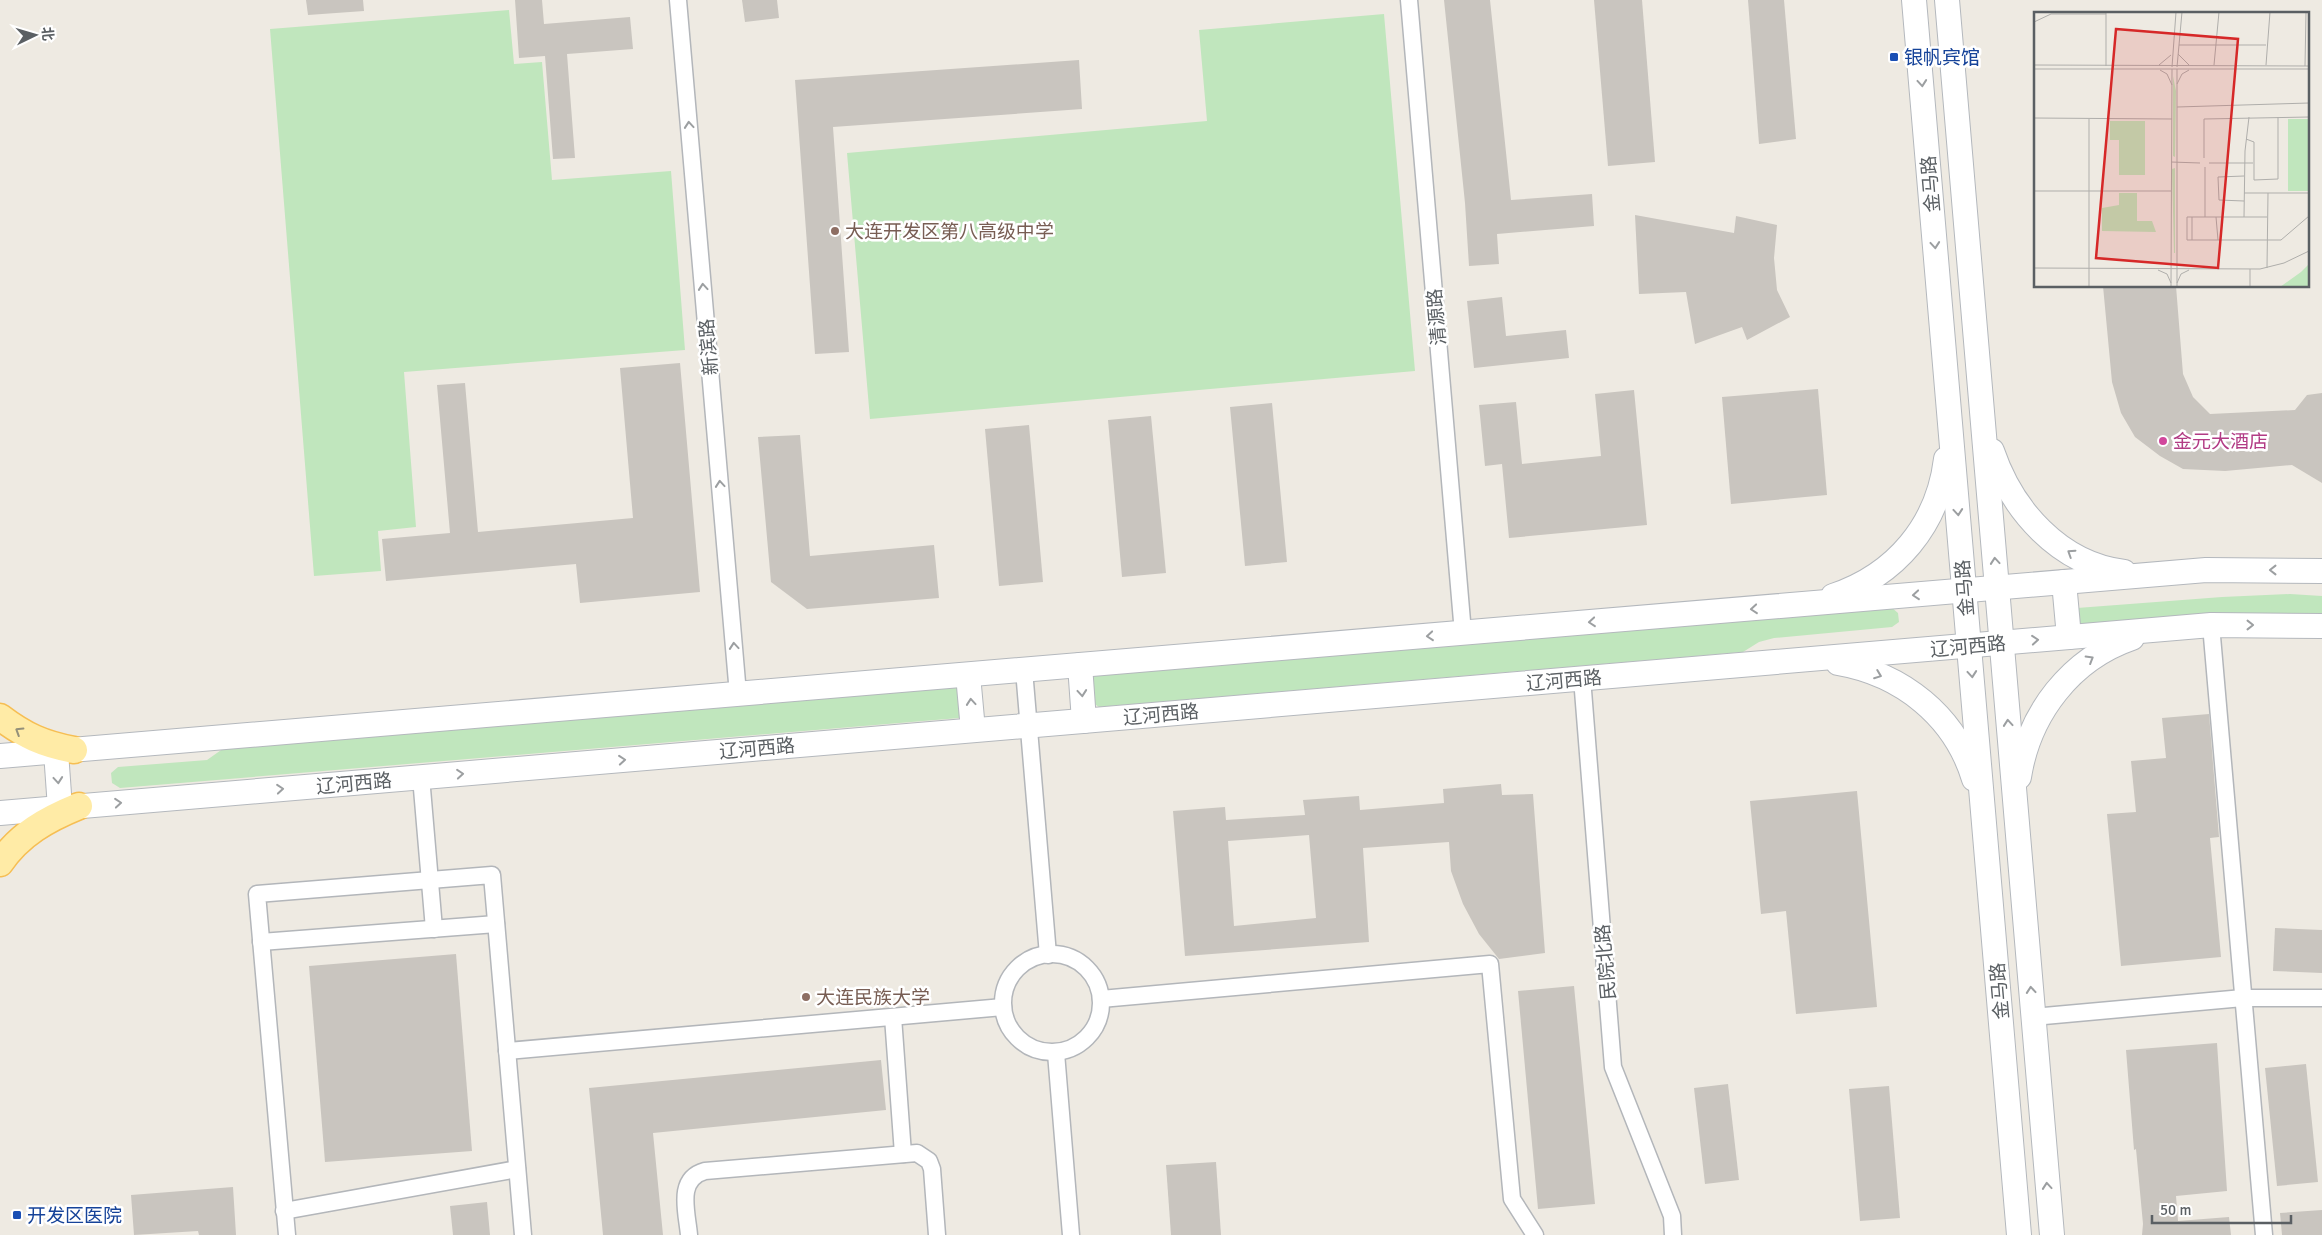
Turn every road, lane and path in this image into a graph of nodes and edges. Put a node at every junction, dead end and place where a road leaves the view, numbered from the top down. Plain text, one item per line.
1 (678, 0) edge
2 (1410, 0) edge
3 (1914, 0) edge
4 (1947, 0) edge
5 (1983, 425) junction
6 (1951, 427) junction
7 (2322, 571) edge
8 (2150, 575) junction
9 (2064, 582) junction
10 (1997, 588) junction
11 (1964, 591) junction
12 (1808, 604) junction
13 (2211, 625) junction
14 (2322, 626) edge
15 (2157, 630) junction
16 (1463, 633) junction
17 (2069, 637) junction
18 (2002, 643) junction
19 (1969, 646) junction
20 (1814, 659) junction
21 (1080, 665) junction
22 (1024, 670) junction
23 (968, 675) junction
24 (1582, 678) junction
25 (738, 694) junction
26 (0, 717) edge
27 (1084, 721) junction
28 (1029, 726) junction
29 (973, 730) junction
30 (65, 751) junction
31 (0, 756) edge
32 (421, 777) junction
33 (2015, 806) junction
34 (69, 807) junction
35 (1983, 811) junction
36 (0, 813) edge
37 (0, 863) edge
38 (430, 880) junction
39 (496, 924) junction
40 (434, 929) junction
41 (261, 942) junction
42 (1048, 955) junction
43 (1101, 998) junction
44 (2243, 998) junction
45 (2322, 998) edge
46 (1003, 1007) junction
47 (893, 1017) junction
48 (2033, 1017) junction
49 (507, 1051) junction
50 (1056, 1053) junction
51 (903, 1154) junction
52 (517, 1168) junction
53 (284, 1211) junction
54 (286, 1235) edge
55 (523, 1235) edge
56 (688, 1235) edge
57 (937, 1235) edge
58 (1071, 1235) edge
59 (1535, 1235) edge
60 (1674, 1235) edge
61 (2019, 1235) edge
62 (2052, 1235) edge
63 (2264, 1235) edge

25 -> 1 street, 新滨路
2 - 16 street, 清源路
3 -> 6 main road, 金马路
4 - 5 main road, 金马路
8 -> 5 main road
10 -> 5 main road, 金马路
6 -> 11 main road, 金马路
6 - 12 main road
7 -> 8 main road
8 - 9 main road
9 - 10 main road
9 - 17 main road
10 - 11 main road
10 - 18 main road, 金马路
11 -> 12 main road
11 - 19 main road, 金马路
12 -> 16 main road
13 -> 14 main road, 辽河西路
13 - 15 main road, 辽河西路
13 - 44 street
15 - 17 main road, 辽河西路
33 -> 15 main road
16 -> 21 main road
18 -> 17 main road, 辽河西路
18 - 19 main road, 辽河西路
33 -> 18 main road, 金马路
19 - 20 main road, 辽河西路
19 -> 35 main road, 金马路
20 - 24 main road, 辽河西路
20 -> 35 main road
21 - 22 main road
21 -> 27 main road
22 - 23 main road
22 - 28 street
23 - 25 main road
29 -> 23 main road
24 - 27 main road, 辽河西路
24 - 60 street, 民院北路
25 - 30 main road
30 -> 26 main road
27 - 28 main road, 辽河西路
28 - 29 main road, 辽河西路
28 - 42 street
32 -> 29 main road, 辽河西路
30 - 31 main road
30 -> 34 main road
34 -> 32 main road, 辽河西路
32 - 38 street
48 -> 33 main road, 金马路
34 - 36 main road, 辽河西路
34 - 37 main road
35 - 61 main road, 金马路
38 - 39 street
38 - 40 street
38 - 41 street
39 - 40 street
39 - 49 street
40 - 41 street
41 - 53 street
42 - 43 street
42 - 46 street
43 - 50 street
43 - 59 street
44 - 45 street
44 - 48 street
44 - 63 street
46 - 47 street
46 - 50 street
47 - 49 street
47 - 51 street
62 -> 48 main road, 金马路
49 - 52 street
50 - 58 street
51 - 56 street
51 - 57 street
52 - 53 street
52 - 55 street
53 - 54 street

